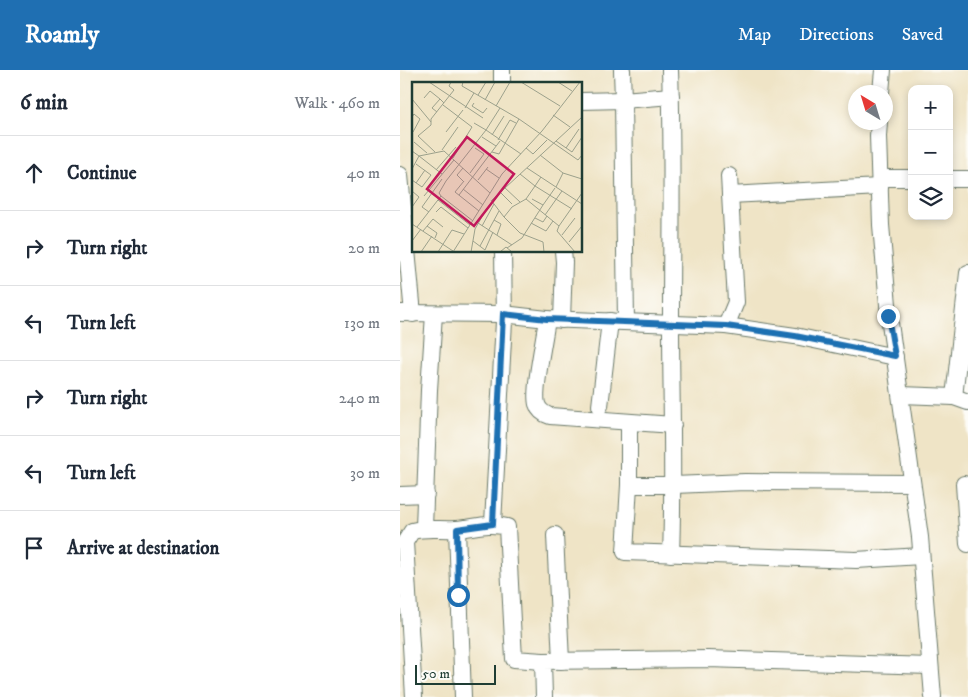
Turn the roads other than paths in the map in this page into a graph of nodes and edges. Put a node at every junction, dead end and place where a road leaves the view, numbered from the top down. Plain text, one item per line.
1 (622, 70) edge
2 (670, 70) edge
3 (883, 70) edge
4 (882, 85) edge
5 (671, 96) junction
6 (623, 100) junction
7 (582, 101) edge
8 (878, 130) edge
9 (400, 175) edge
10 (729, 176) dead end
11 (953, 178) edge
12 (908, 179) edge
13 (968, 179) edge
14 (880, 183) junction
15 (730, 195) junction
16 (402, 210) edge
17 (502, 252) edge
18 (563, 252) edge
19 (967, 284) edge
20 (407, 313) edge
21 (434, 314) junction
22 (503, 314) junction
23 (555, 319) junction
24 (610, 321) junction
25 (626, 322) junction
26 (671, 324) junction
27 (726, 326) junction
28 (895, 356) junction
29 (901, 395) junction
30 (961, 400) edge
31 (600, 406) dead end
32 (629, 422) junction
33 (673, 425) junction
34 (912, 483) junction
35 (964, 484) dead end
36 (629, 485) junction
37 (674, 485) junction
38 (426, 494) junction
39 (400, 495) edge
40 (493, 524) junction
41 (424, 528) junction
42 (457, 529) junction
43 (555, 535) dead end
44 (968, 544) edge
45 (671, 554) junction
46 (921, 556) junction
47 (543, 661) junction
48 (561, 661) junction
49 (930, 666) junction
50 (414, 697) edge
51 (463, 697) edge
52 (544, 697) edge
53 (933, 697) edge

1 - 6 street
2 - 5 street
3 - 4 street
5 - 6 street
5 - 26 street
6 - 7 street
6 - 25 street
8 - 14 street
9 - 16 street
10 - 15 street
11 - 13 street
12 - 14 street
14 - 15 street
14 - 28 street
15 - 27 street
16 - 20 street
17 - 22 street
18 - 23 street
19 - 30 street
20 - 21 street
21 - 22 street
21 - 38 street
22 - 23 street
22 - 40 street
23 - 24 street
23 - 32 street
24 - 25 street
24 - 31 street
25 - 26 street
26 - 27 street
26 - 33 street
27 - 28 street
28 - 29 street
29 - 30 street
29 - 34 street
32 - 33 street
32 - 36 street
33 - 37 street
34 - 37 street
34 - 46 street
35 - 44 street
36 - 37 street
36 - 45 street
37 - 45 street
38 - 39 street
38 - 41 street
40 - 42 street
40 - 47 street
41 - 42 street
41 - 50 street
42 - 51 street
43 - 48 street
45 - 46 street
46 - 49 street
47 - 48 street
47 - 52 street
48 - 49 street
49 - 53 street

